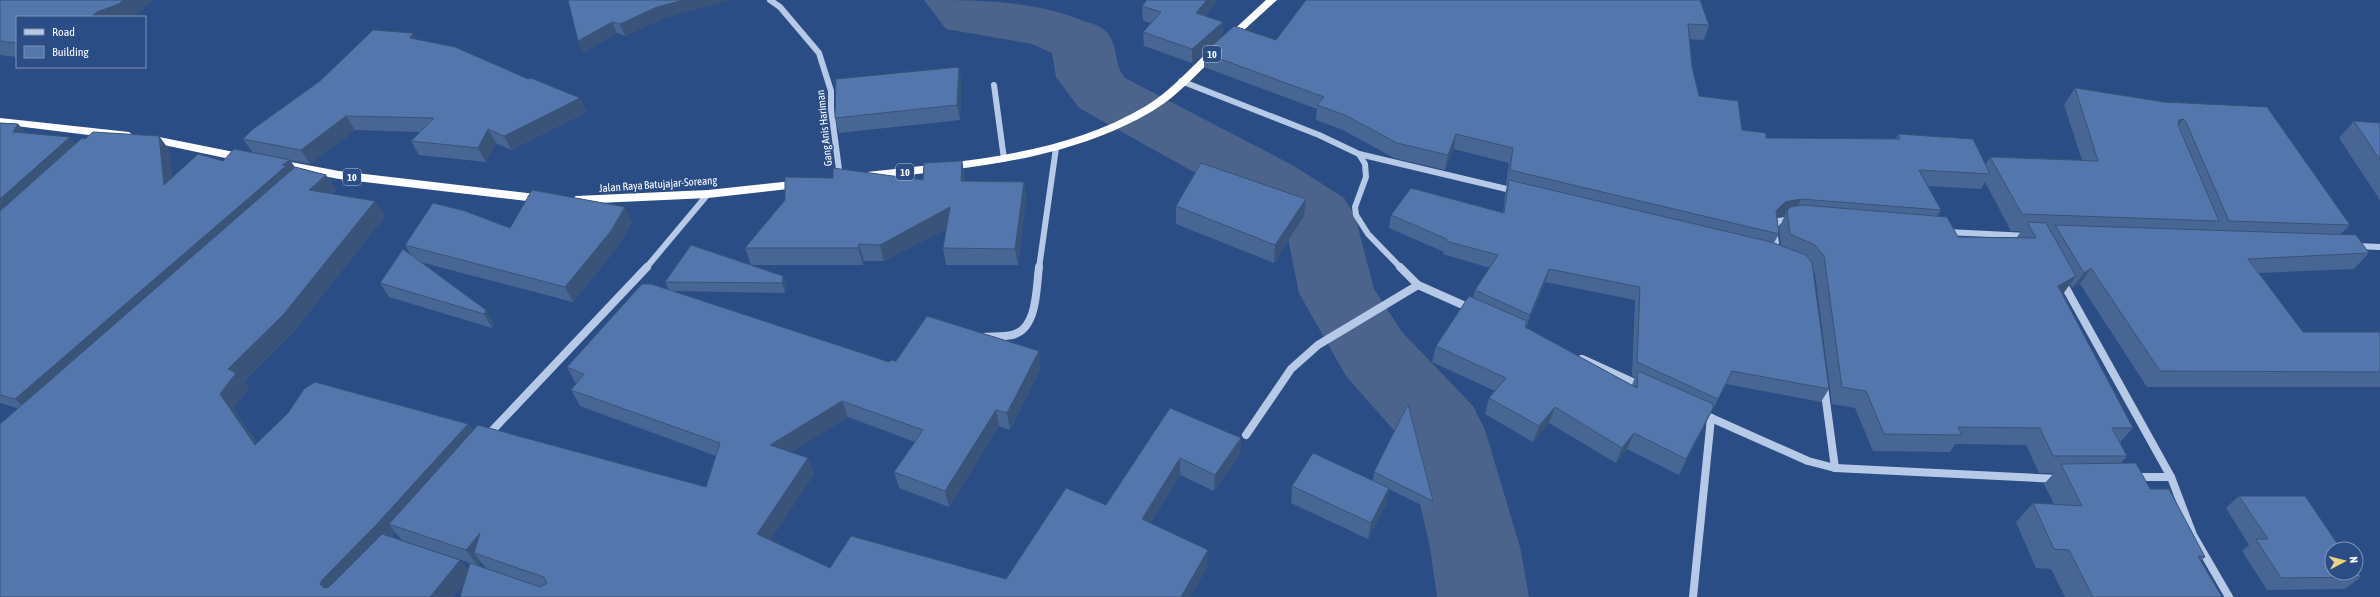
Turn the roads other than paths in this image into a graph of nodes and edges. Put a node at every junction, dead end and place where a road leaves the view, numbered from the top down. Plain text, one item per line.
1 (770, 0) edge
2 (1272, 0) edge
3 (1181, 81) junction
4 (994, 85) dead end
5 (0, 121) edge
6 (107, 133) junction
7 (97, 142) edge
8 (1056, 148) junction
9 (1359, 154) junction
10 (1004, 159) junction
11 (252, 160) edge
12 (267, 162) edge
13 (844, 179) joint
14 (809, 183) edge
15 (1522, 193) edge
16 (708, 194) junction
17 (1800, 218) edge
18 (1938, 231) edge
19 (2037, 237) edge
20 (2346, 246) edge
21 (2380, 247) edge
22 (1766, 251) edge
23 (2056, 271) edge
24 (1418, 284) junction
25 (1480, 312) edge
26 (975, 337) edge
27 (1578, 357) edge
28 (1823, 376) edge
29 (1648, 389) edge
30 (1690, 409) edge
31 (1711, 418) junction
32 (1246, 435) dead end
33 (483, 441) edge
34 (1835, 468) junction
35 (2129, 477) edge
36 (2171, 477) junction
37 (2066, 479) edge
38 (1693, 597) edge
39 (2229, 597) edge

1 - 13 street, Gang Anis Hariman
2 - 3 highway, 10
3 - 8 highway, 10
3 - 9 street
4 - 10 street
5 - 6 highway
6 - 7 street
6 - 11 highway
8 - 10 highway, 10
8 - 26 street
9 - 15 street
9 - 24 street
10 - 13 highway, 10
12 - 16 highway, Jalan Raya Batujajar-Soreang / 10
14 - 16 highway, Jalan Raya Batujajar-Soreang / 10
16 - 33 street
17 - 22 street
18 - 19 street
20 - 21 street
23 - 36 street
24 - 25 street
24 - 32 street
27 - 29 street
28 - 34 street
30 - 31 street
31 - 34 street
31 - 38 street
34 - 37 street
35 - 36 street
36 - 39 street

